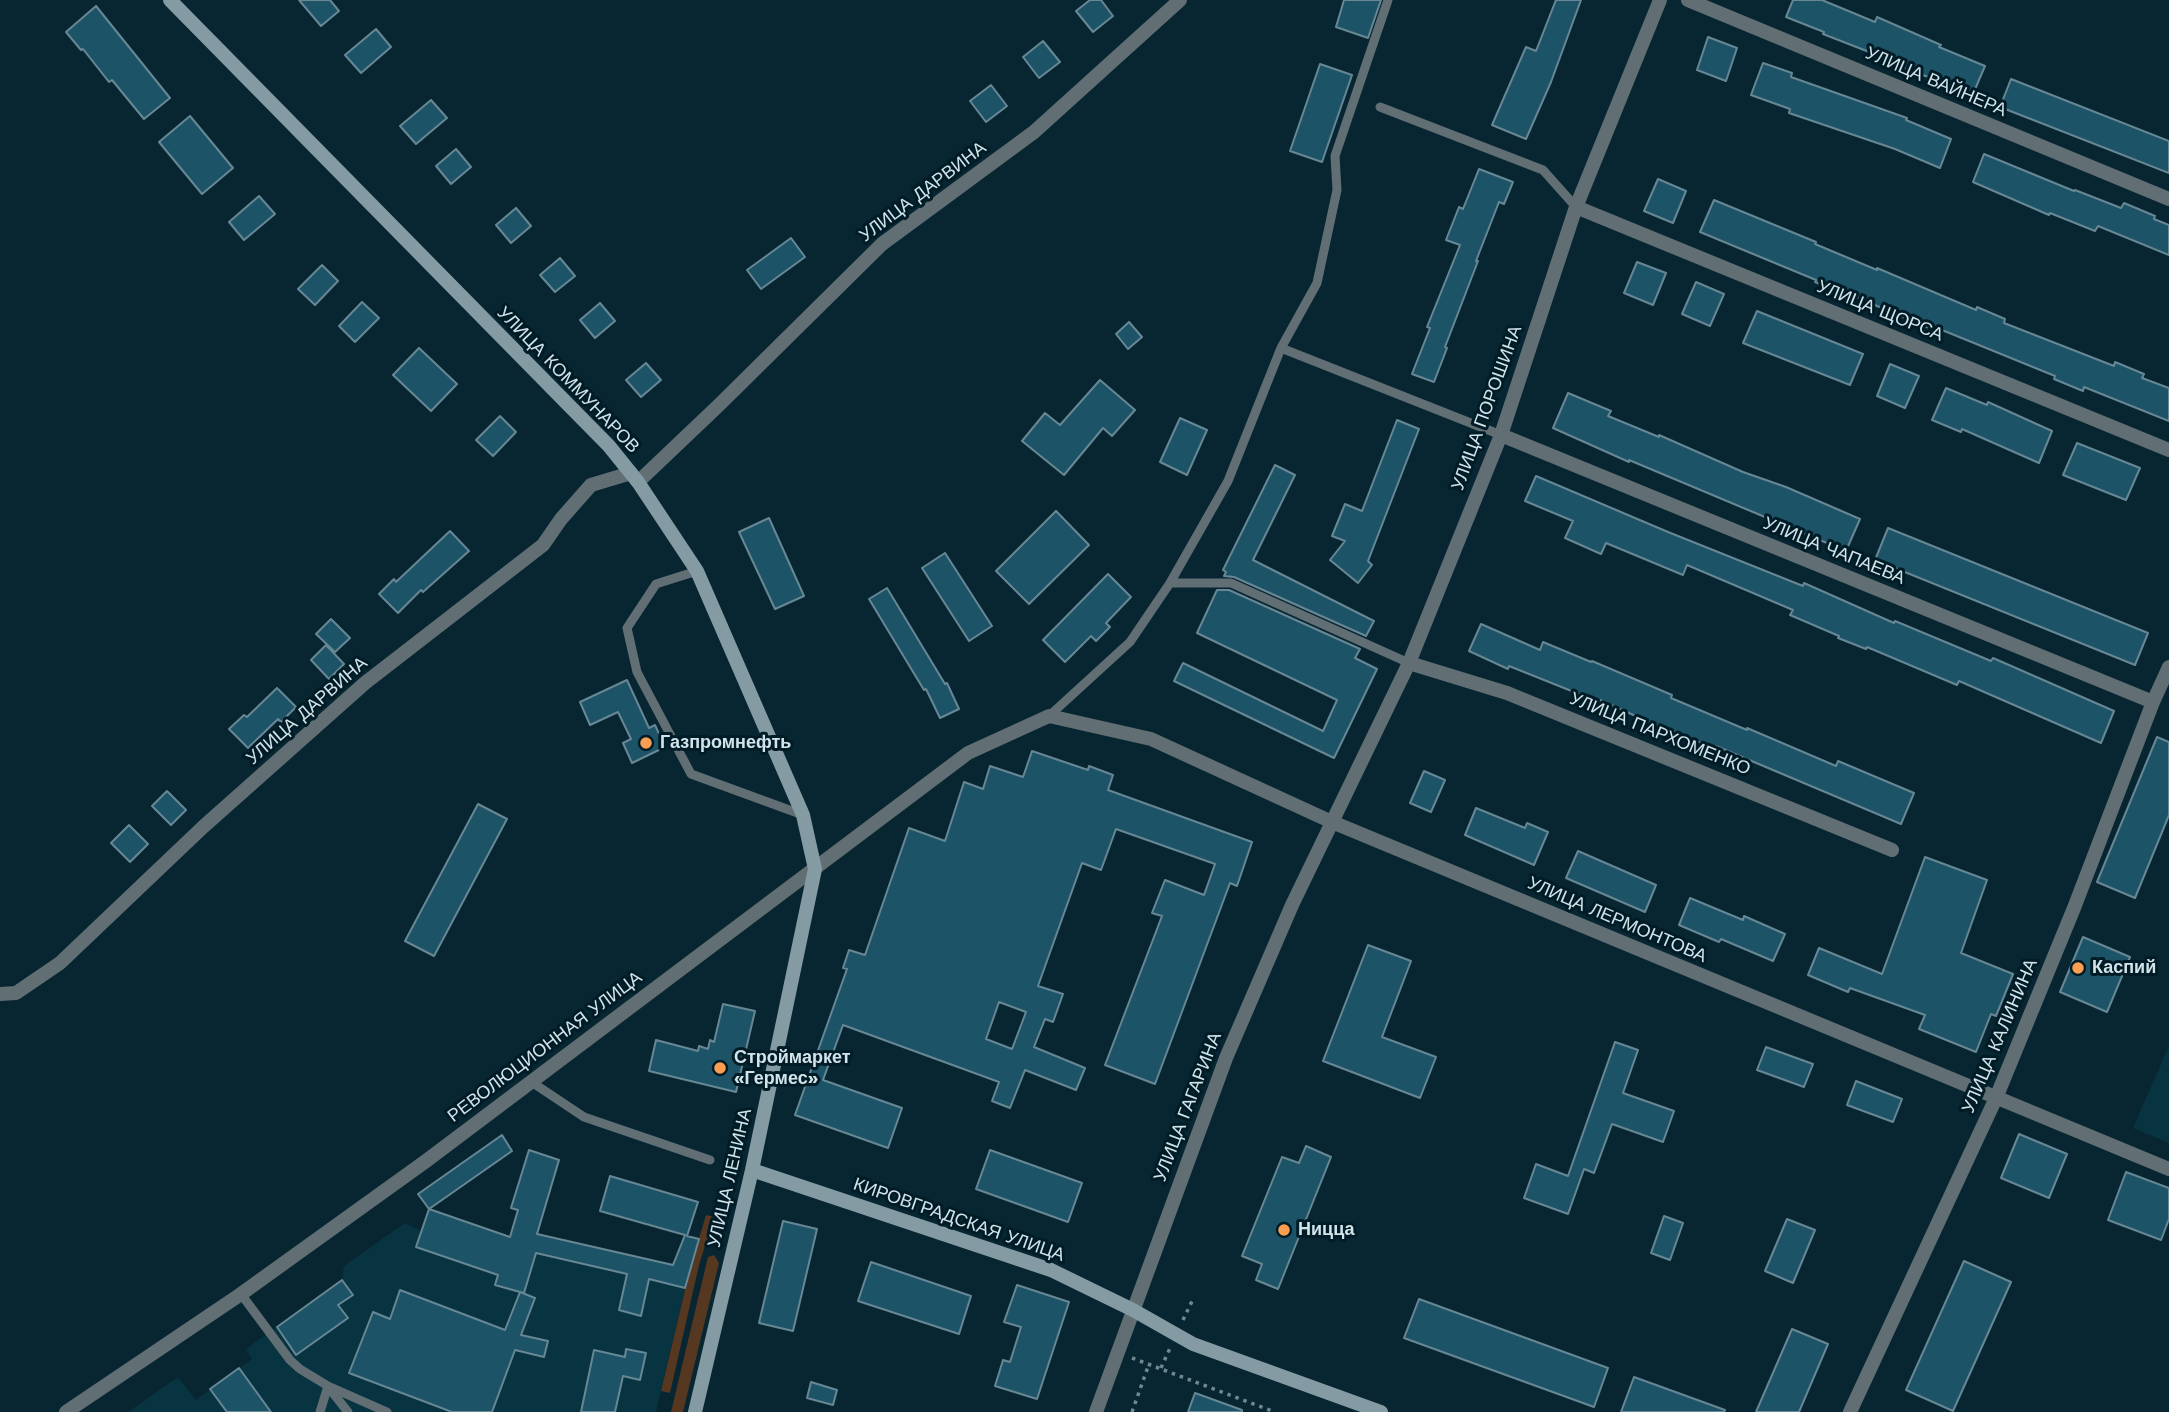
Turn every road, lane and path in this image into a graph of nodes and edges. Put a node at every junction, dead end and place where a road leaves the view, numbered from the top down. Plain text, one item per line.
1 (170, 0) edge
2 (1180, 0) edge
3 (1388, 0) edge
4 (1660, 0) edge
5 (1688, 0) edge
6 (1380, 107) dead end
7 (2169, 200) edge
8 (1576, 207) junction
9 (1281, 348) junction
10 (1501, 435) junction
11 (2169, 450) edge
12 (634, 477) junction
13 (697, 571) junction
14 (1170, 583) junction
15 (1409, 663) junction
16 (2169, 667) edge
17 (2153, 702) junction
18 (1049, 716) junction
19 (803, 815) junction
20 (1332, 822) junction
21 (1892, 849) dead end
22 (815, 869) junction
23 (0, 994) edge
24 (530, 1081) junction
25 (1996, 1098) junction
26 (710, 1160) dead end
27 (2169, 1169) edge
28 (752, 1170) junction
29 (241, 1294) junction
30 (1133, 1310) junction
31 (1117, 1352) junction
32 (1149, 1364) junction
33 (328, 1386) junction
34 (66, 1412) edge
35 (320, 1412) edge
36 (348, 1412) edge
37 (387, 1412) edge
38 (695, 1412) edge
39 (1096, 1412) edge
40 (1132, 1412) edge
41 (1275, 1412) edge
42 (1381, 1412) edge
43 (1850, 1412) edge

1 - 12 main road, УЛИЦА КОММУНАРОВ
2 - 12 street, УЛИЦА ДАРВИНА
3 - 9 lane
4 - 8 street, УЛИЦА ПОРОШИНА
5 - 7 street, УЛИЦА ВАЙНЕРА
6 - 8 lane
8 - 10 street, УЛИЦА ПОРОШИНА
8 - 11 street, УЛИЦА ЩОРСА
9 - 10 lane
9 - 14 lane
10 - 15 street, УЛИЦА ПОРОШИНА
10 - 17 street, УЛИЦА ЧАПАЕВА
12 - 13 main road, УЛИЦА КОММУНАРОВ
12 - 23 street, УЛИЦА ДАРВИНА
13 - 19 main road, УЛИЦА КОММУНАРОВ
13 - 19 lane
14 - 15 lane
14 - 18 lane
15 - 20 street, УЛИЦА ПОРОШИНА
15 - 21 street, УЛИЦА ПАРХОМЕНКО
16 - 17 street, УЛИЦА КАЛИНИНА
17 - 25 street, УЛИЦА КАЛИНИНА
18 - 20 street, УЛИЦА ЛЕРМОНТОВА
18 - 22 street, РЕВОЛЮЦИОННАЯ УЛИЦА
19 - 22 main road, УЛИЦА КОММУНАРОВ
20 - 25 street, УЛИЦА ЛЕРМОНТОВА
20 - 30 street, УЛИЦА ГАГАРИНА
22 - 24 street, РЕВОЛЮЦИОННАЯ УЛИЦА
22 - 28 main road, УЛИЦА ЛЕНИНА
24 - 26 lane
24 - 29 street, РЕВОЛЮЦИОННАЯ УЛИЦА
25 - 27 street, УЛИЦА ЛЕРМОНТОВА
25 - 43 street, УЛИЦА КАЛИНИНА
28 - 30 main road, КИРОВГРАДСКАЯ УЛИЦА
28 - 38 main road, УЛИЦА ЛЕНИНА
29 - 33 lane
29 - 34 street, РЕВОЛЮЦИОННАЯ УЛИЦА
30 - 31 street, УЛИЦА ГАГАРИНА
30 - 42 main road, КИРОВГРАДСКАЯ УЛИЦА
31 - 32 path
31 - 39 street, УЛИЦА ГАГАРИНА
32 - 40 path
32 - 41 path
33 - 35 lane
33 - 36 lane
33 - 37 lane

